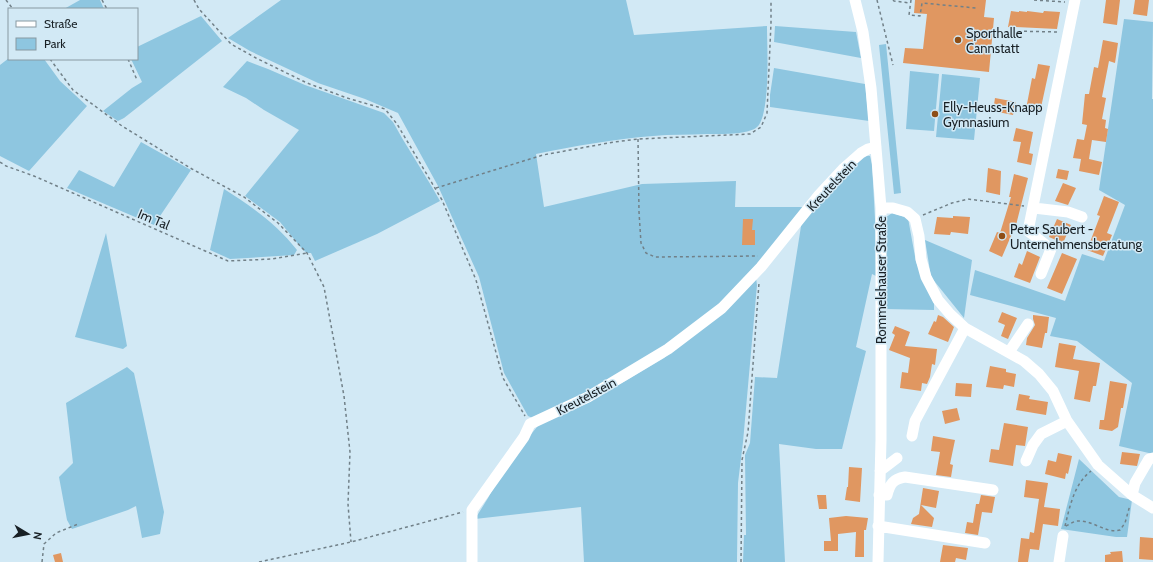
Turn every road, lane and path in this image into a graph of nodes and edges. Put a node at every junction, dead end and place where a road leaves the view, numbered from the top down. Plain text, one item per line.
1 (6, 0) edge
2 (194, 0) edge
3 (771, 0) edge
4 (855, 0) edge
5 (877, 0) edge
6 (893, 0) edge
7 (1034, 0) edge
8 (911, 1) edge
9 (922, 1) edge
10 (1075, 1) edge
11 (12, 8) edge
12 (976, 8) dead end
13 (1012, 31) dead end
14 (1069, 33) junction
15 (51, 60) edge
16 (128, 60) edge
17 (894, 65) dead end
18 (137, 80) dead end
19 (638, 139) junction
20 (876, 147) junction
21 (0, 162) edge
22 (436, 188) junction
23 (881, 208) junction
24 (1034, 208) junction
25 (1082, 217) dead end
26 (914, 219) junction
27 (307, 253) junction
28 (770, 256) junction
29 (1041, 274) dead end
30 (760, 283) dead end
31 (1028, 324) dead end
32 (965, 328) junction
33 (1009, 352) junction
34 (1067, 421) junction
35 (530, 424) junction
36 (912, 436) dead end
37 (897, 458) dead end
38 (1153, 458) edge
39 (1026, 461) dead end
40 (1098, 465) junction
41 (880, 471) junction
42 (993, 490) dead end
43 (879, 495) junction
44 (1132, 495) junction
45 (1153, 508) edge
46 (472, 510) junction
47 (78, 524) dead end
48 (878, 526) junction
49 (1063, 536) junction
50 (351, 542) junction
51 (985, 543) dead end
52 (42, 562) edge
53 (259, 562) edge
54 (472, 562) edge
55 (741, 562) edge
56 (878, 562) edge
57 (1059, 562) edge

1 - 11 path
2 - 22 path
3 - 19 path
4 - 20 street, Rommelshauser Straße
5 - 17 path
6 - 8 path
7 - 10 path
8 - 9 path
9 - 12 path
10 - 14 street
13 - 14 path
14 - 24 street
15 - 27 path
16 - 18 path
19 - 22 path
19 - 28 path
20 - 23 street, Rommelshauser Straße
20 - 28 street, Kreutelstein
21 - 27 path, Im Tal
22 - 35 path
23 - 26 street
23 - 41 street, Rommelshauser Straße
24 - 25 street
24 - 26 path
24 - 29 street
26 - 32 street
27 - 50 path
28 - 35 street, Kreutelstein
30 - 55 path
31 - 33 street
32 - 33 street
32 - 36 street
33 - 34 street
34 - 39 street
34 - 40 street
35 - 46 street
37 - 41 street
38 - 44 street
40 - 44 street
40 - 49 path
41 - 43 street, Rommelshauser Straße
42 - 43 street
43 - 48 street, Rommelshauser Straße
44 - 45 street
44 - 49 path
46 - 50 path
46 - 54 street
47 - 52 path
48 - 51 street
48 - 56 street, Rommelshauser Straße
49 - 57 street
50 - 53 path

